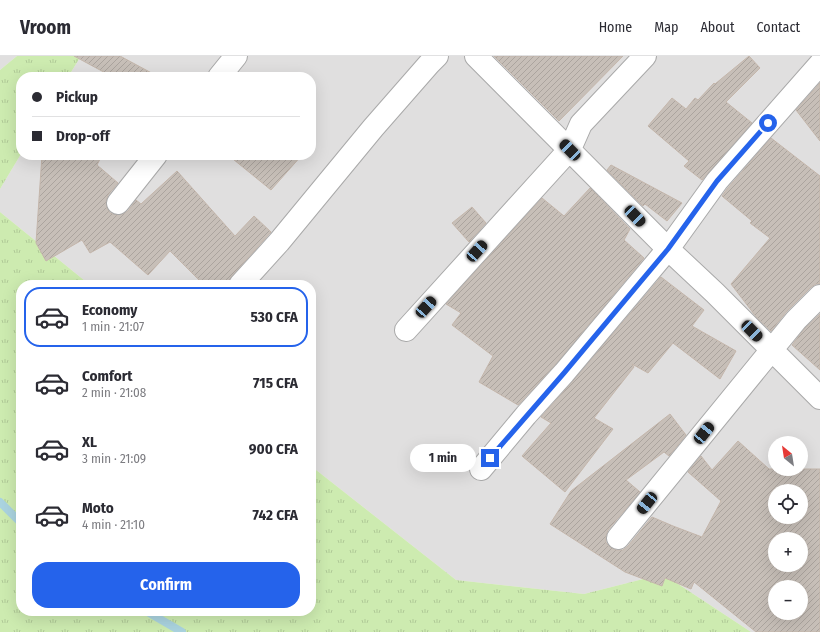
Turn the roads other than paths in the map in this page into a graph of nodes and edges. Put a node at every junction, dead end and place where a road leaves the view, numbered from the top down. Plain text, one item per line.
1 (236, 56) edge
2 (437, 56) edge
3 (476, 56) edge
4 (645, 56) edge
5 (820, 64) edge
6 (224, 72) edge
7 (570, 150) junction
8 (152, 160) edge
9 (118, 203) dead end
10 (668, 249) junction
11 (245, 280) edge
12 (820, 296) edge
13 (406, 330) dead end
14 (772, 350) junction
15 (820, 398) edge
16 (480, 469) dead end
17 (618, 538) dead end

1 - 6 street
2 - 11 street
3 - 7 street
4 - 7 street
5 - 10 street
7 - 10 street
7 - 13 street
8 - 9 street
10 - 14 street
10 - 16 street
12 - 14 street
14 - 15 street
14 - 17 street

